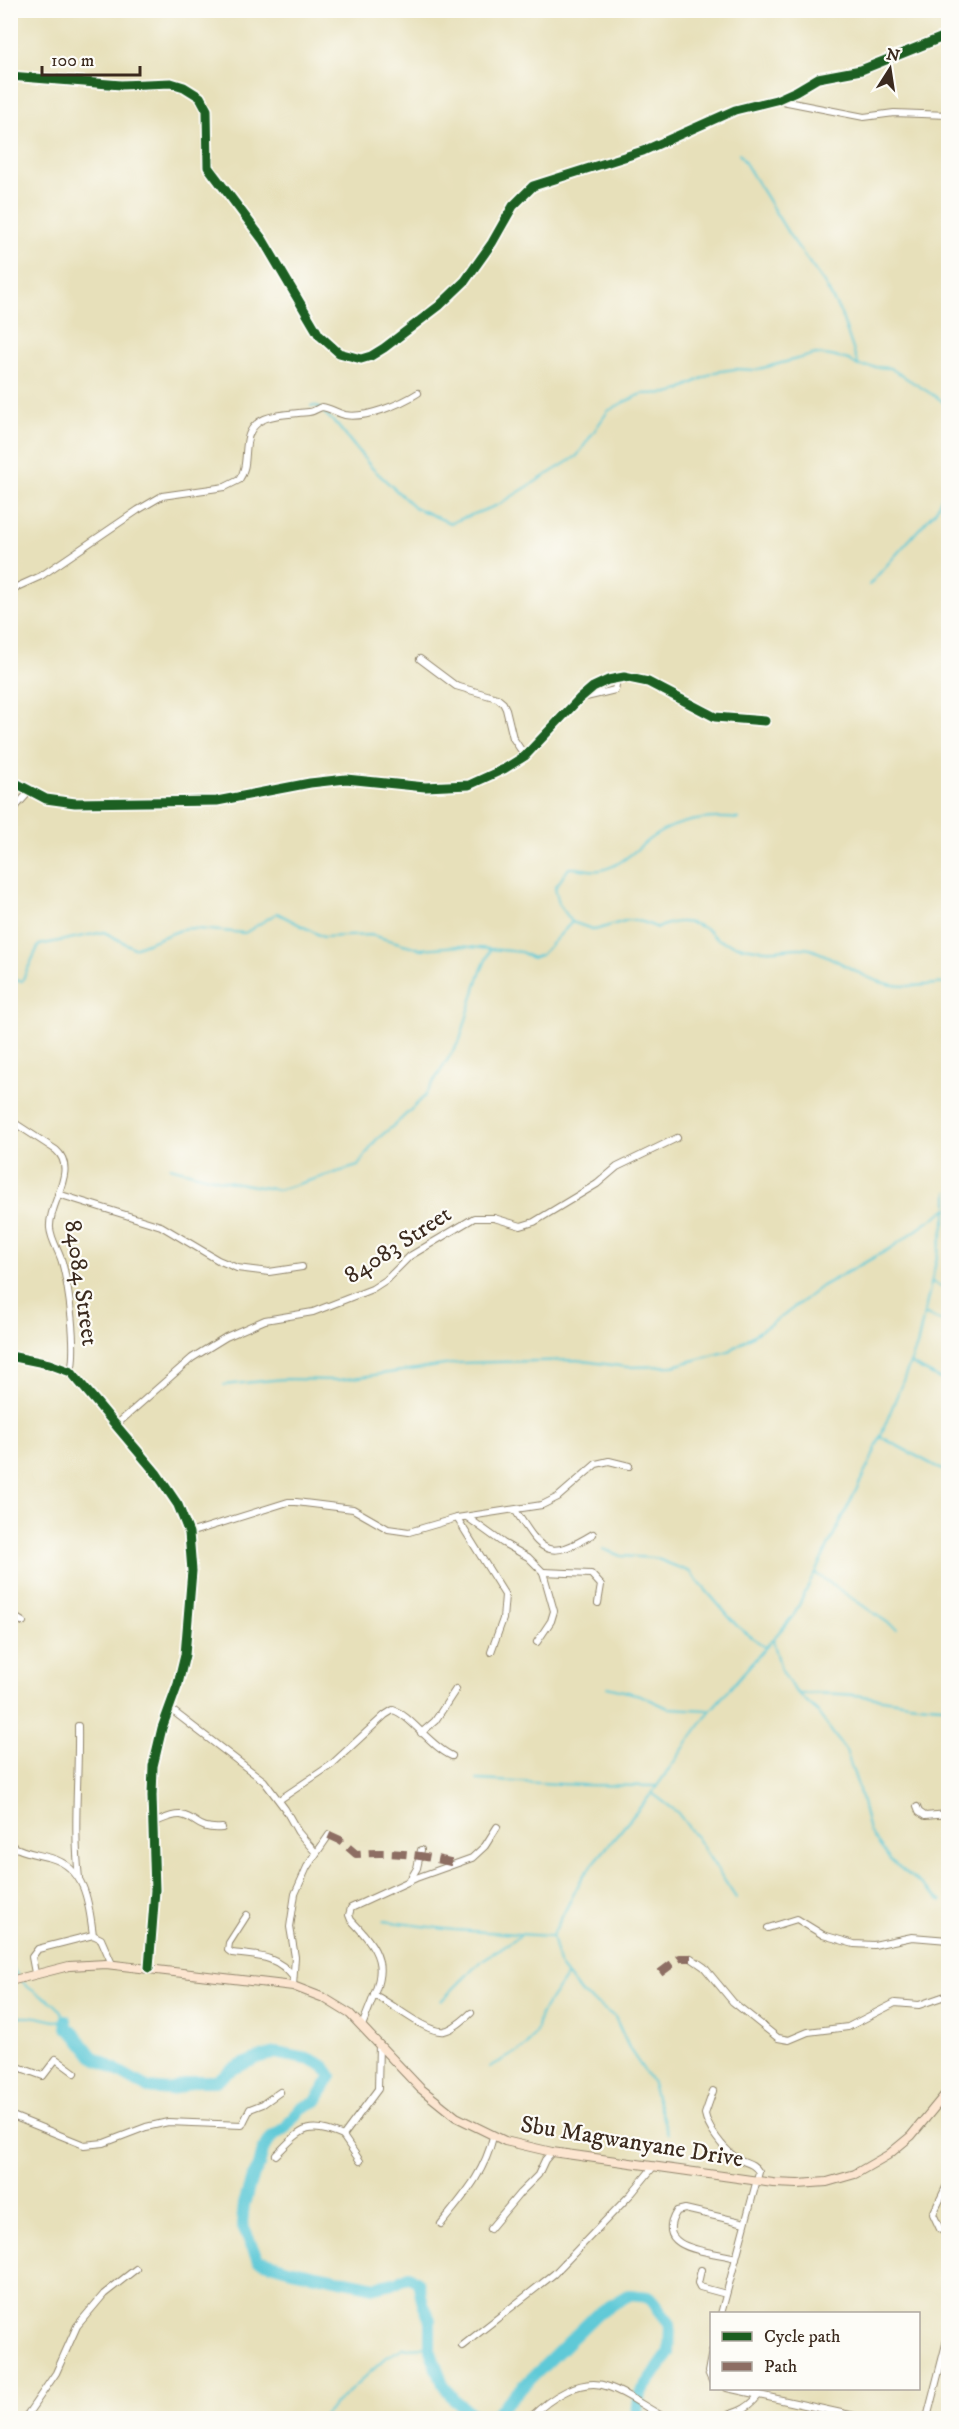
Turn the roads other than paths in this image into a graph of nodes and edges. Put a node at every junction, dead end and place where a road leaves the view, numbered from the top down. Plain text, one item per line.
1 (948, 35) edge
2 (10, 76) edge
3 (776, 100) junction
4 (948, 115) edge
5 (418, 393) dead end
6 (10, 590) edge
7 (420, 659) dead end
8 (614, 679) junction
9 (579, 699) junction
10 (765, 721) dead end
11 (525, 756) junction
12 (10, 780) edge
13 (29, 792) junction
14 (10, 813) edge
15 (10, 1120) edge
16 (676, 1138) dead end
17 (58, 1194) junction
18 (302, 1267) dead end
19 (10, 1356) edge
20 (71, 1372) junction
21 (116, 1425) junction
22 (629, 1466) dead end
23 (515, 1510) junction
24 (467, 1516) junction
25 (457, 1518) junction
26 (189, 1533) junction
27 (593, 1534) dead end
28 (543, 1572) junction
29 (598, 1603) dead end
30 (10, 1614) edge
31 (23, 1622) dead end
32 (537, 1641) dead end
33 (491, 1652) dead end
34 (456, 1689) dead end
35 (169, 1707) junction
36 (78, 1726) dead end
37 (421, 1733) junction
38 (452, 1756) dead end
39 (279, 1800) junction
40 (917, 1807) dead end
41 (948, 1814) edge
42 (153, 1823) junction
43 (497, 1827) dead end
44 (222, 1828) dead end
45 (329, 1835) dead end
46 (10, 1845) edge
47 (421, 1850) dead end
48 (316, 1853) junction
49 (80, 1878) junction
50 (410, 1881) junction
51 (247, 1915) dead end
52 (768, 1928) dead end
53 (93, 1935) junction
54 (948, 1940) edge
55 (691, 1958) dead end
56 (112, 1964) junction
57 (149, 1968) junction
58 (33, 1974) junction
59 (10, 1981) edge
60 (293, 1982) junction
61 (374, 1995) junction
62 (948, 1995) edge
63 (471, 2013) dead end
64 (362, 2026) junction
65 (379, 2044) junction
66 (10, 2064) edge
67 (75, 2073) dead end
68 (713, 2091) dead end
69 (948, 2091) edge
70 (280, 2092) dead end
71 (10, 2115) edge
72 (343, 2136) junction
73 (493, 2137) junction
74 (552, 2152) junction
75 (276, 2155) dead end
76 (360, 2161) dead end
77 (654, 2166) junction
78 (757, 2181) junction
79 (948, 2183) edge
80 (745, 2223) junction
81 (441, 2224) dead end
82 (490, 2229) dead end
83 (948, 2235) edge
84 (736, 2258) junction
85 (136, 2269) dead end
86 (701, 2270) dead end
87 (726, 2294) junction
88 (721, 2312) edge
89 (948, 2336) edge
90 (462, 2346) dead end
91 (710, 2358) edge
92 (710, 2378) edge
93 (735, 2390) edge
94 (758, 2396) junction
95 (25, 2418) edge
96 (530, 2418) edge
97 (666, 2418) edge
98 (714, 2418) edge
99 (864, 2418) edge
100 (927, 2418) edge

1 - 3 street
2 - 3 street
3 - 4 street
5 - 6 street
7 - 11 street
8 - 9 street
8 - 9 street
8 - 10 street
9 - 11 street
11 - 13 street
12 - 13 street
13 - 14 street
15 - 17 street, 84084 Street
16 - 21 street, 84083 Street
17 - 18 street
17 - 20 street, 84084 Street
19 - 20 street
20 - 21 street
21 - 26 street
22 - 23 street
23 - 24 street
23 - 27 street
24 - 25 street
24 - 28 street
25 - 26 street
25 - 33 street
26 - 35 street
28 - 29 street
28 - 32 street
30 - 31 street
34 - 37 street
35 - 39 street
35 - 42 street
36 - 49 street
37 - 38 street
37 - 39 street
39 - 48 street
40 - 41 street
42 - 44 street
42 - 57 street
43 - 50 street
45 - 48 street
46 - 49 street
47 - 50 street
48 - 60 street
49 - 53 street
50 - 61 street
51 - 60 street
52 - 54 street
53 - 56 street
53 - 58 street
55 - 62 street
56 - 57 main road, Sbu Magwanyane Drive
56 - 58 main road, Sbu Magwanyane Drive
57 - 60 main road, Sbu Magwanyane Drive
58 - 59 main road, Sbu Magwanyane Drive
60 - 64 main road, Sbu Magwanyane Drive
61 - 63 street
61 - 64 street
64 - 65 main road, Sbu Magwanyane Drive
65 - 72 street
65 - 73 main road, Sbu Magwanyane Drive
66 - 67 street
68 - 78 street
69 - 78 main road, Sbu Magwanyane Drive
70 - 71 street
72 - 75 street
72 - 76 street
73 - 74 main road, Sbu Magwanyane Drive
73 - 81 street
74 - 77 main road, Sbu Magwanyane Drive
74 - 82 street
77 - 78 main road, Sbu Magwanyane Drive
77 - 90 street
78 - 80 street
79 - 83 street
80 - 84 street
80 - 84 street
84 - 87 street
85 - 95 street
86 - 87 street
87 - 88 street
89 - 100 street
91 - 92 street
93 - 94 street
94 - 98 street
94 - 99 street
96 - 97 street

